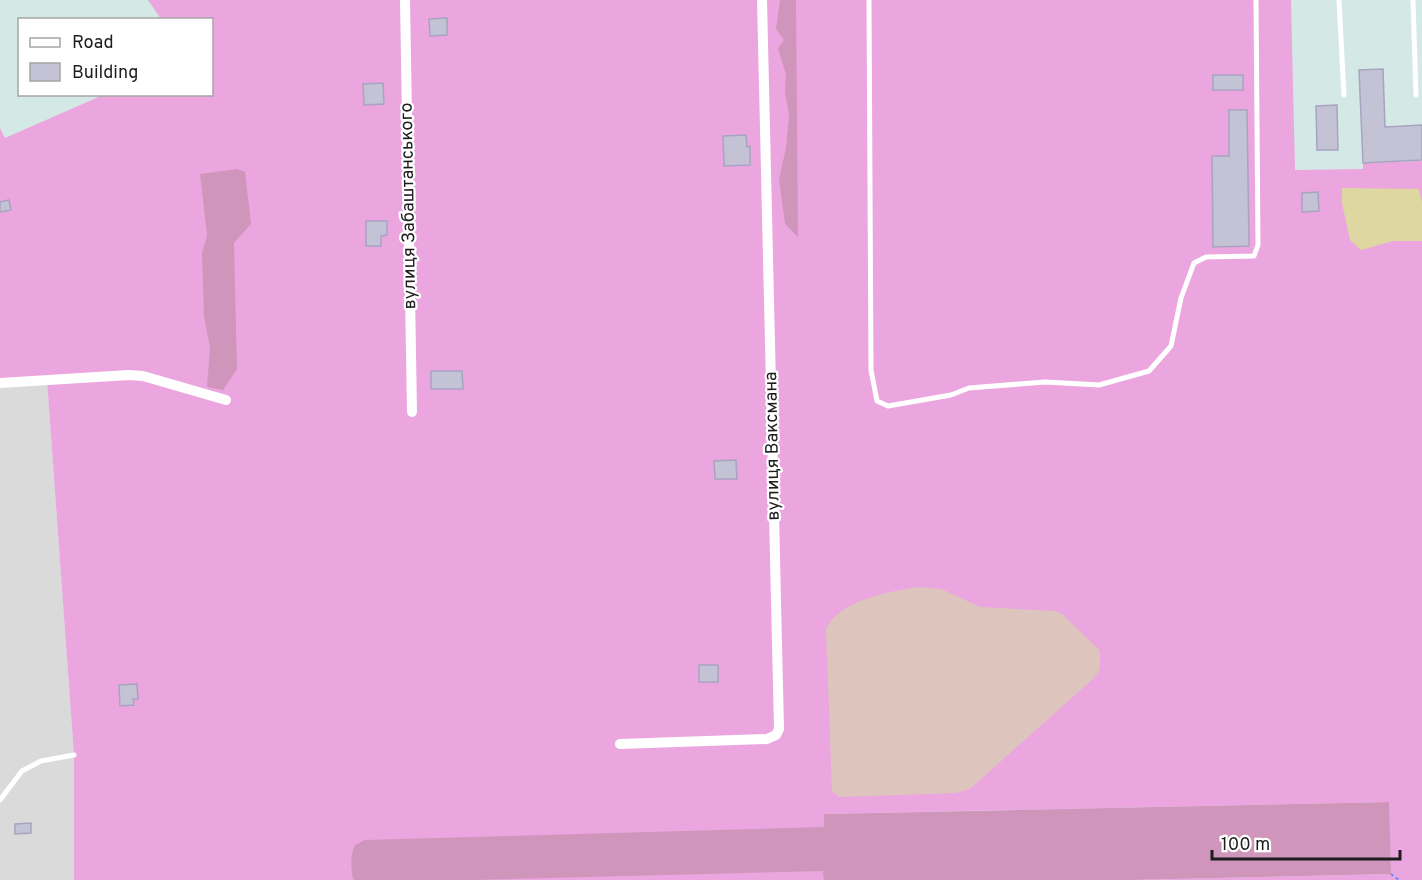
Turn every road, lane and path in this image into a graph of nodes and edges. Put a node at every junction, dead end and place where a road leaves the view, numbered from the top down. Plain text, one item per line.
1 (405, 0) edge
2 (762, 0) edge
3 (869, 0) edge
4 (1256, 0) edge
5 (1339, 0) edge
6 (1413, 0) edge
7 (1344, 95) dead end
8 (1416, 95) dead end
9 (0, 383) edge
10 (226, 400) dead end
11 (412, 411) dead end
12 (620, 744) dead end
13 (74, 755) dead end
14 (0, 800) edge
15 (1391, 874) dead end
16 (1399, 880) edge

1 - 11 street, вулиця Забаштанського
2 - 12 street, вулиця Ваксмана
3 - 4 lane
5 - 7 lane
6 - 8 lane
9 - 10 street
13 - 14 lane
15 - 16 path

